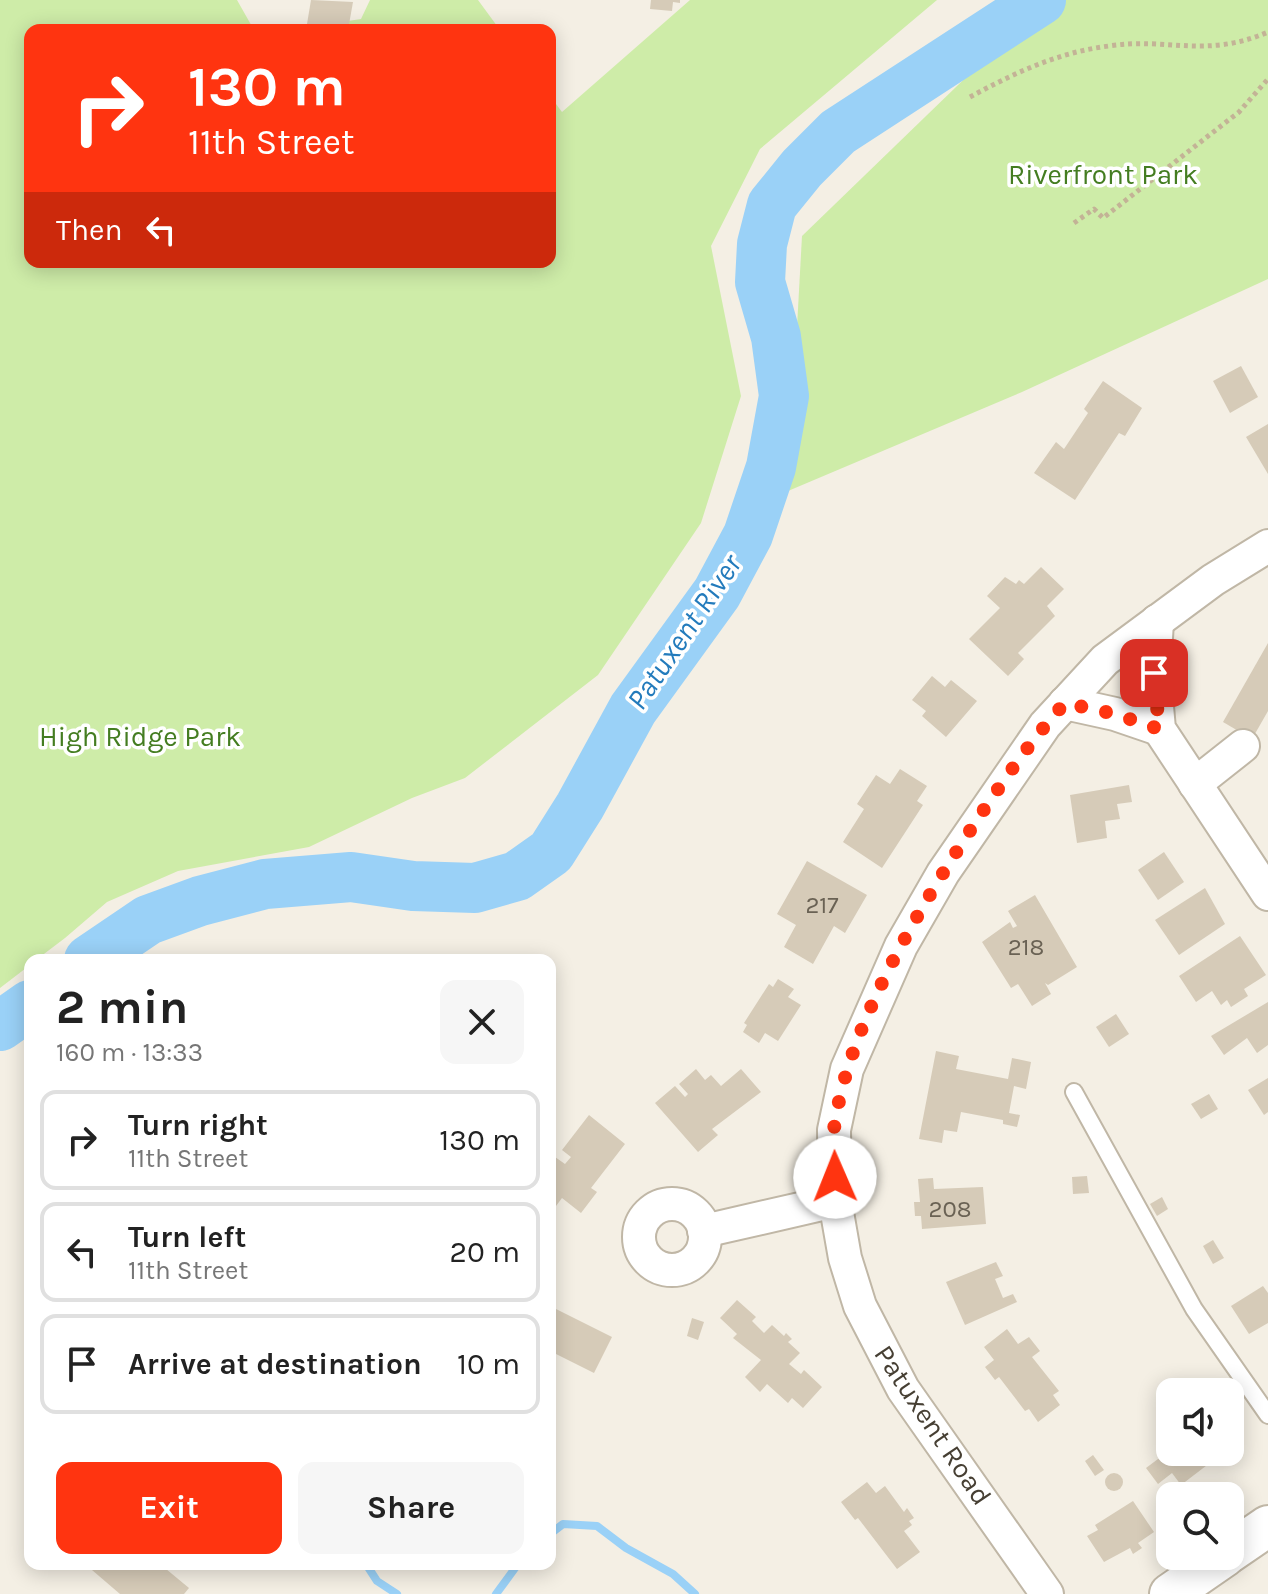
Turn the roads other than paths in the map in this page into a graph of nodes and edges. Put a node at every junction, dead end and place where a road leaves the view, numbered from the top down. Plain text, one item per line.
1 (1268, 546) edge
2 (1157, 621) junction
3 (1065, 703) junction
4 (1159, 729) junction
5 (1243, 746) dead end
6 (1195, 784) junction
7 (1268, 894) edge
8 (1074, 1092) dead end
9 (835, 1201) junction
10 (704, 1231) dead end
11 (1268, 1415) edge
12 (1268, 1526) edge
13 (1244, 1542) edge
14 (1205, 1570) edge
15 (1047, 1594) edge
16 (1170, 1594) edge

1 - 2 street, Patuxent Road
2 - 3 street, Patuxent Road
2 - 4 street
3 - 4 street
3 - 9 street, Patuxent Road
4 - 6 street
5 - 6 street
6 - 7 street
8 - 11 lane
9 - 10 street
9 - 15 street, Patuxent Road
12 - 13 street
14 - 16 street

